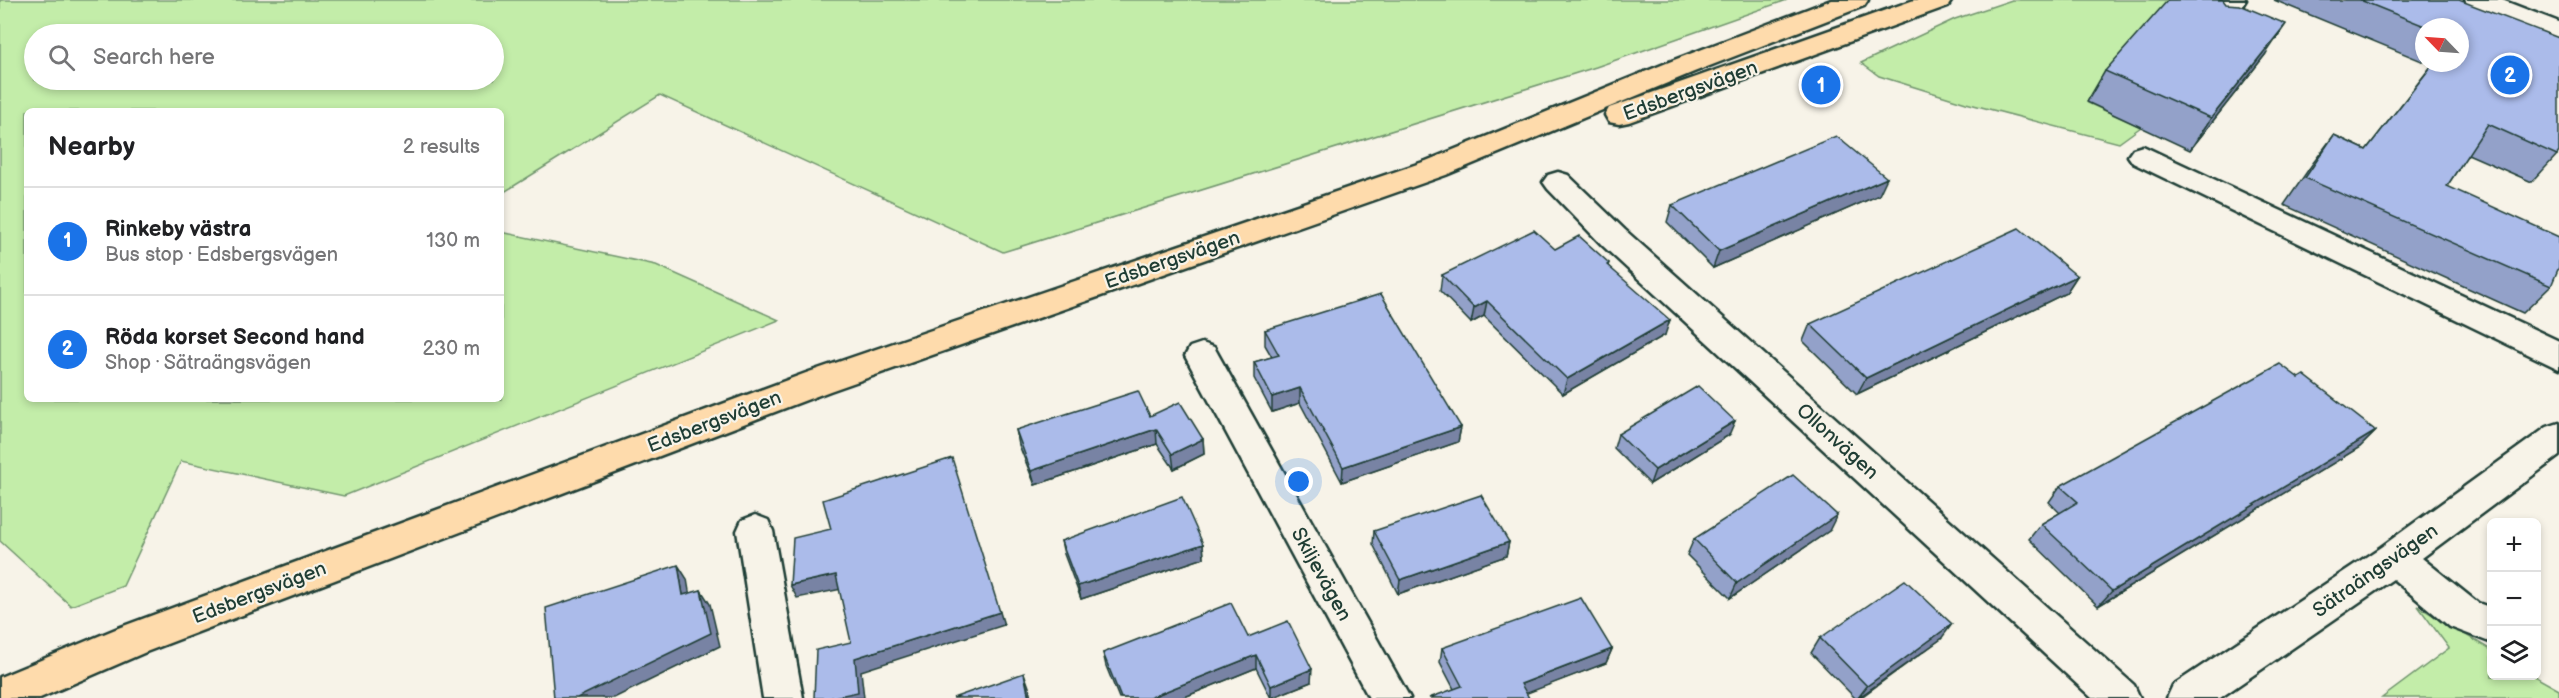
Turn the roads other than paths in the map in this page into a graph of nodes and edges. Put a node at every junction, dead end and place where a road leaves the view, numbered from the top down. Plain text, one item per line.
1 (1855, 0) edge
2 (1939, 0) edge
3 (2233, 0) edge
4 (2478, 0) edge
5 (2216, 27) edge
6 (2559, 31) edge
7 (2143, 156) dead end
8 (1436, 168) junction
9 (1558, 182) dead end
10 (1202, 356) dead end
11 (2559, 357) edge
12 (2559, 437) edge
13 (755, 531) dead end
14 (2394, 558) junction
15 (2487, 624) edge
16 (0, 696) edge
17 (783, 698) edge
18 (1390, 698) edge
19 (2120, 698) edge
20 (2187, 698) edge

1 - 8 main road, Edsbergsvägen
2 - 8 main road, Edsbergsvägen
3 - 5 street
4 - 6 street
7 - 11 street
8 - 16 main road, Edsbergsvägen
9 - 19 street, Ollonvägen
10 - 18 street, Skiljevägen
12 - 14 street, Sätraängsvägen
13 - 17 street
14 - 15 street
14 - 20 street, Sätraängsvägen

